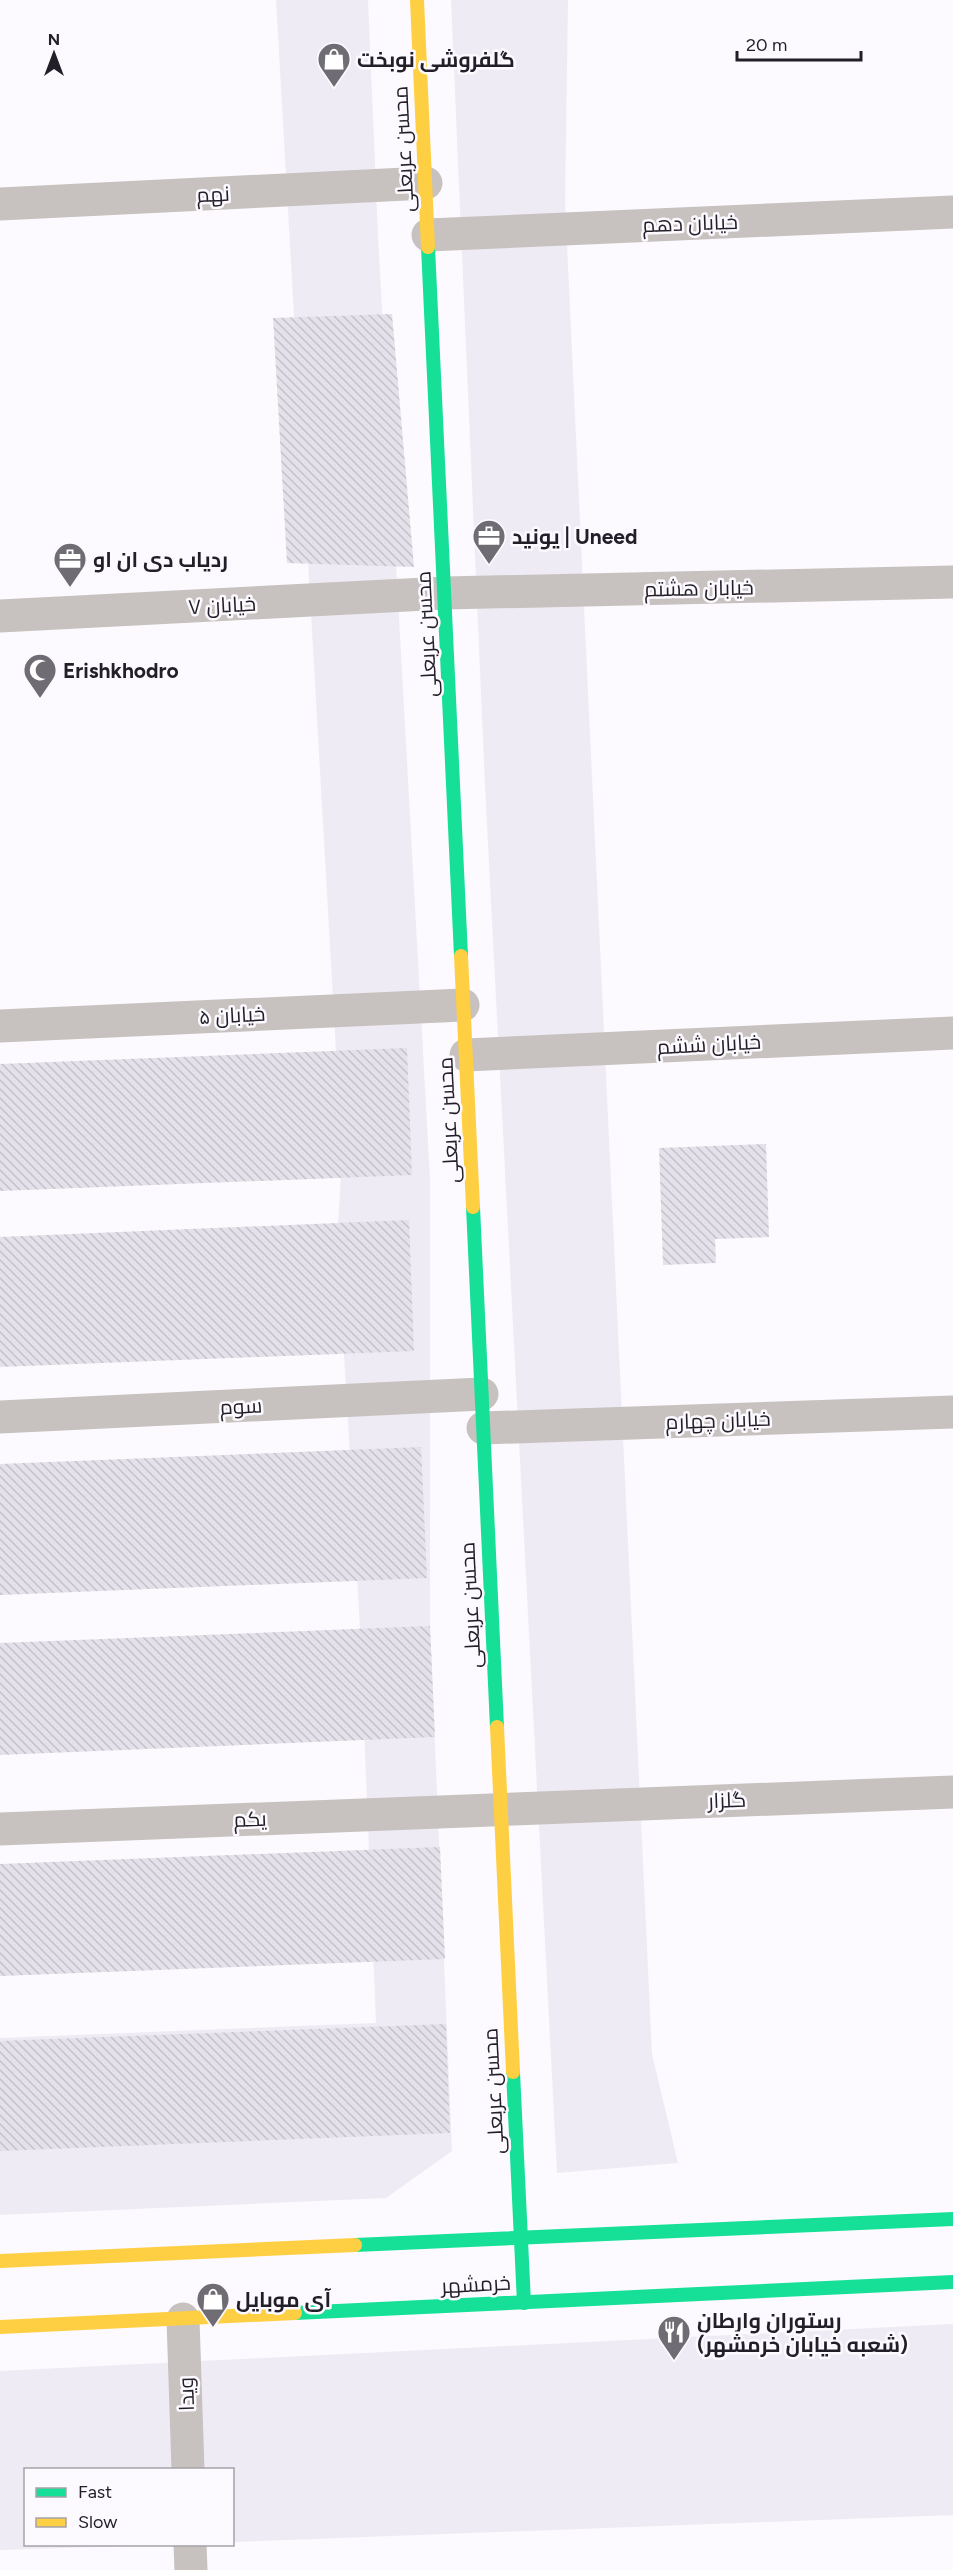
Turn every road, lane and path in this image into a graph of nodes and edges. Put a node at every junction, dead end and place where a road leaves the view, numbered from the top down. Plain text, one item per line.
1 (417, 0) edge
2 (426, 183) junction
3 (0, 204) edge
4 (953, 212) edge
5 (428, 235) junction
6 (953, 582) edge
7 (445, 593) junction
8 (0, 616) edge
9 (463, 1005) junction
10 (0, 1026) edge
11 (953, 1033) edge
12 (466, 1055) junction
13 (482, 1394) junction
14 (953, 1412) edge
15 (0, 1417) edge
16 (483, 1428) junction
17 (953, 1792) edge
18 (501, 1809) junction
19 (0, 1829) edge
20 (953, 2219) edge
21 (520, 2237) junction
22 (0, 2261) edge
23 (953, 2282) edge
24 (524, 2303) junction
25 (183, 2319) junction
26 (0, 2327) edge
27 (188, 2468) edge
28 (190, 2546) edge
29 (191, 2570) edge

1 - 2 main road, محسن عربعلی
2 - 3 street, نهم
2 - 5 main road, محسن عربعلی
4 - 5 street, خیابان دهم
5 - 7 main road, محسن عربعلی
6 - 7 street, خیابان هشتم
7 - 8 street, خیابان ۷
7 - 9 main road, محسن عربعلی
9 - 10 street, خیابان ۵
9 - 12 main road, محسن عربعلی
11 - 12 street, خیابان ششم
12 - 13 main road, محسن عربعلی
13 - 15 street, سوم
13 - 16 main road, محسن عربعلی
14 - 16 street, خیابان چهارم
16 - 18 main road, محسن عربعلی
17 - 18 street, گلزار
18 - 19 street, یکم
18 - 21 main road, محسن عربعلی
20 - 21 main road
21 - 22 main road
21 - 24 main road, محسن عربعلی
23 - 24 main road, خرمشهر
24 - 25 main road, خرمشهر
25 - 26 main road, خرمشهر
25 - 27 street, ویدا
28 - 29 street

